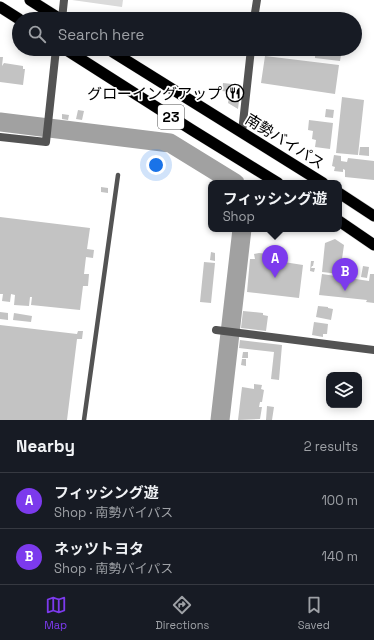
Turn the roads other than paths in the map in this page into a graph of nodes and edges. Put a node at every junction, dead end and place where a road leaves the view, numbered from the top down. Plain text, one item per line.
1 (30, 0) edge
2 (64, 0) edge
3 (256, 0) edge
4 (0, 7) edge
5 (50, 12) edge
6 (62, 12) edge
7 (255, 12) edge
8 (12, 15) edge
9 (55, 56) edge
10 (76, 56) edge
11 (119, 56) edge
12 (250, 56) edge
13 (242, 132) junction
14 (0, 137) edge
15 (118, 175) dead end
16 (273, 180) edge
17 (318, 180) edge
18 (342, 195) edge
19 (374, 216) edge
20 (342, 223) edge
21 (374, 245) edge
22 (216, 330) dead end
23 (374, 350) edge
24 (84, 420) edge

1 - 5 highway
2 - 6 street
3 - 7 street
4 - 8 highway
9 - 14 street
10 - 16 highway, 23
11 - 13 highway, 南勢バイパス / 23
12 - 13 street
13 - 17 highway, 南勢バイパス / 23
15 - 24 lane
18 - 19 highway
20 - 21 highway
22 - 23 street

